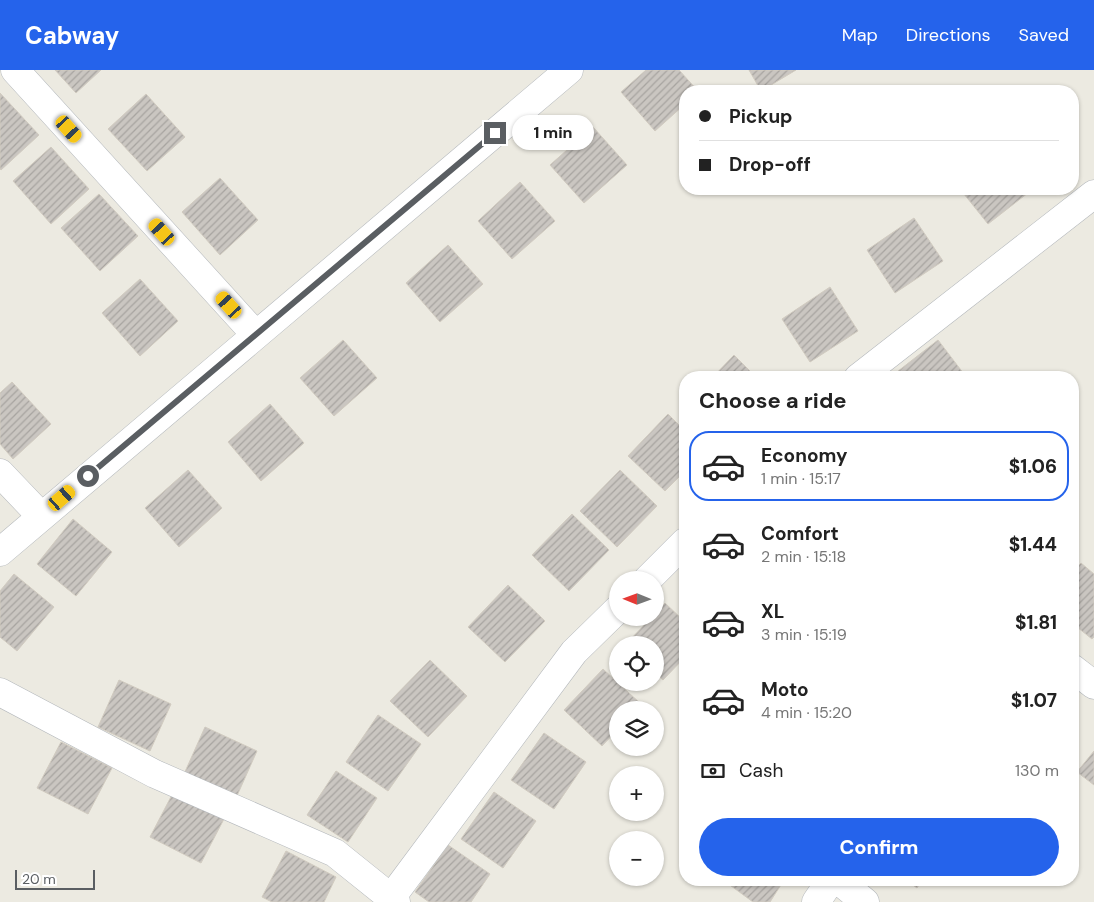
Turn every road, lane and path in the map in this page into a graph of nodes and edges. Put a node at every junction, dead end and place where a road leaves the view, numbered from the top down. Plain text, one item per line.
1 (15, 70) edge
2 (569, 70) edge
3 (1094, 194) edge
4 (256, 334) junction
5 (867, 371) edge
6 (0, 473) edge
7 (41, 516) junction
8 (679, 548) edge
9 (0, 552) edge
10 (656, 571) edge
11 (609, 618) edge
12 (1079, 673) edge
13 (1094, 685) edge
14 (0, 692) edge
15 (828, 886) edge
16 (845, 886) edge
17 (392, 901) edge
18 (816, 902) edge
19 (865, 902) edge

1 - 4 street
2 - 4 street
3 - 5 street
4 - 7 street
6 - 7 street
7 - 9 street
8 - 10 street
11 - 17 street
12 - 13 street
14 - 17 street
15 - 18 street
16 - 19 street

